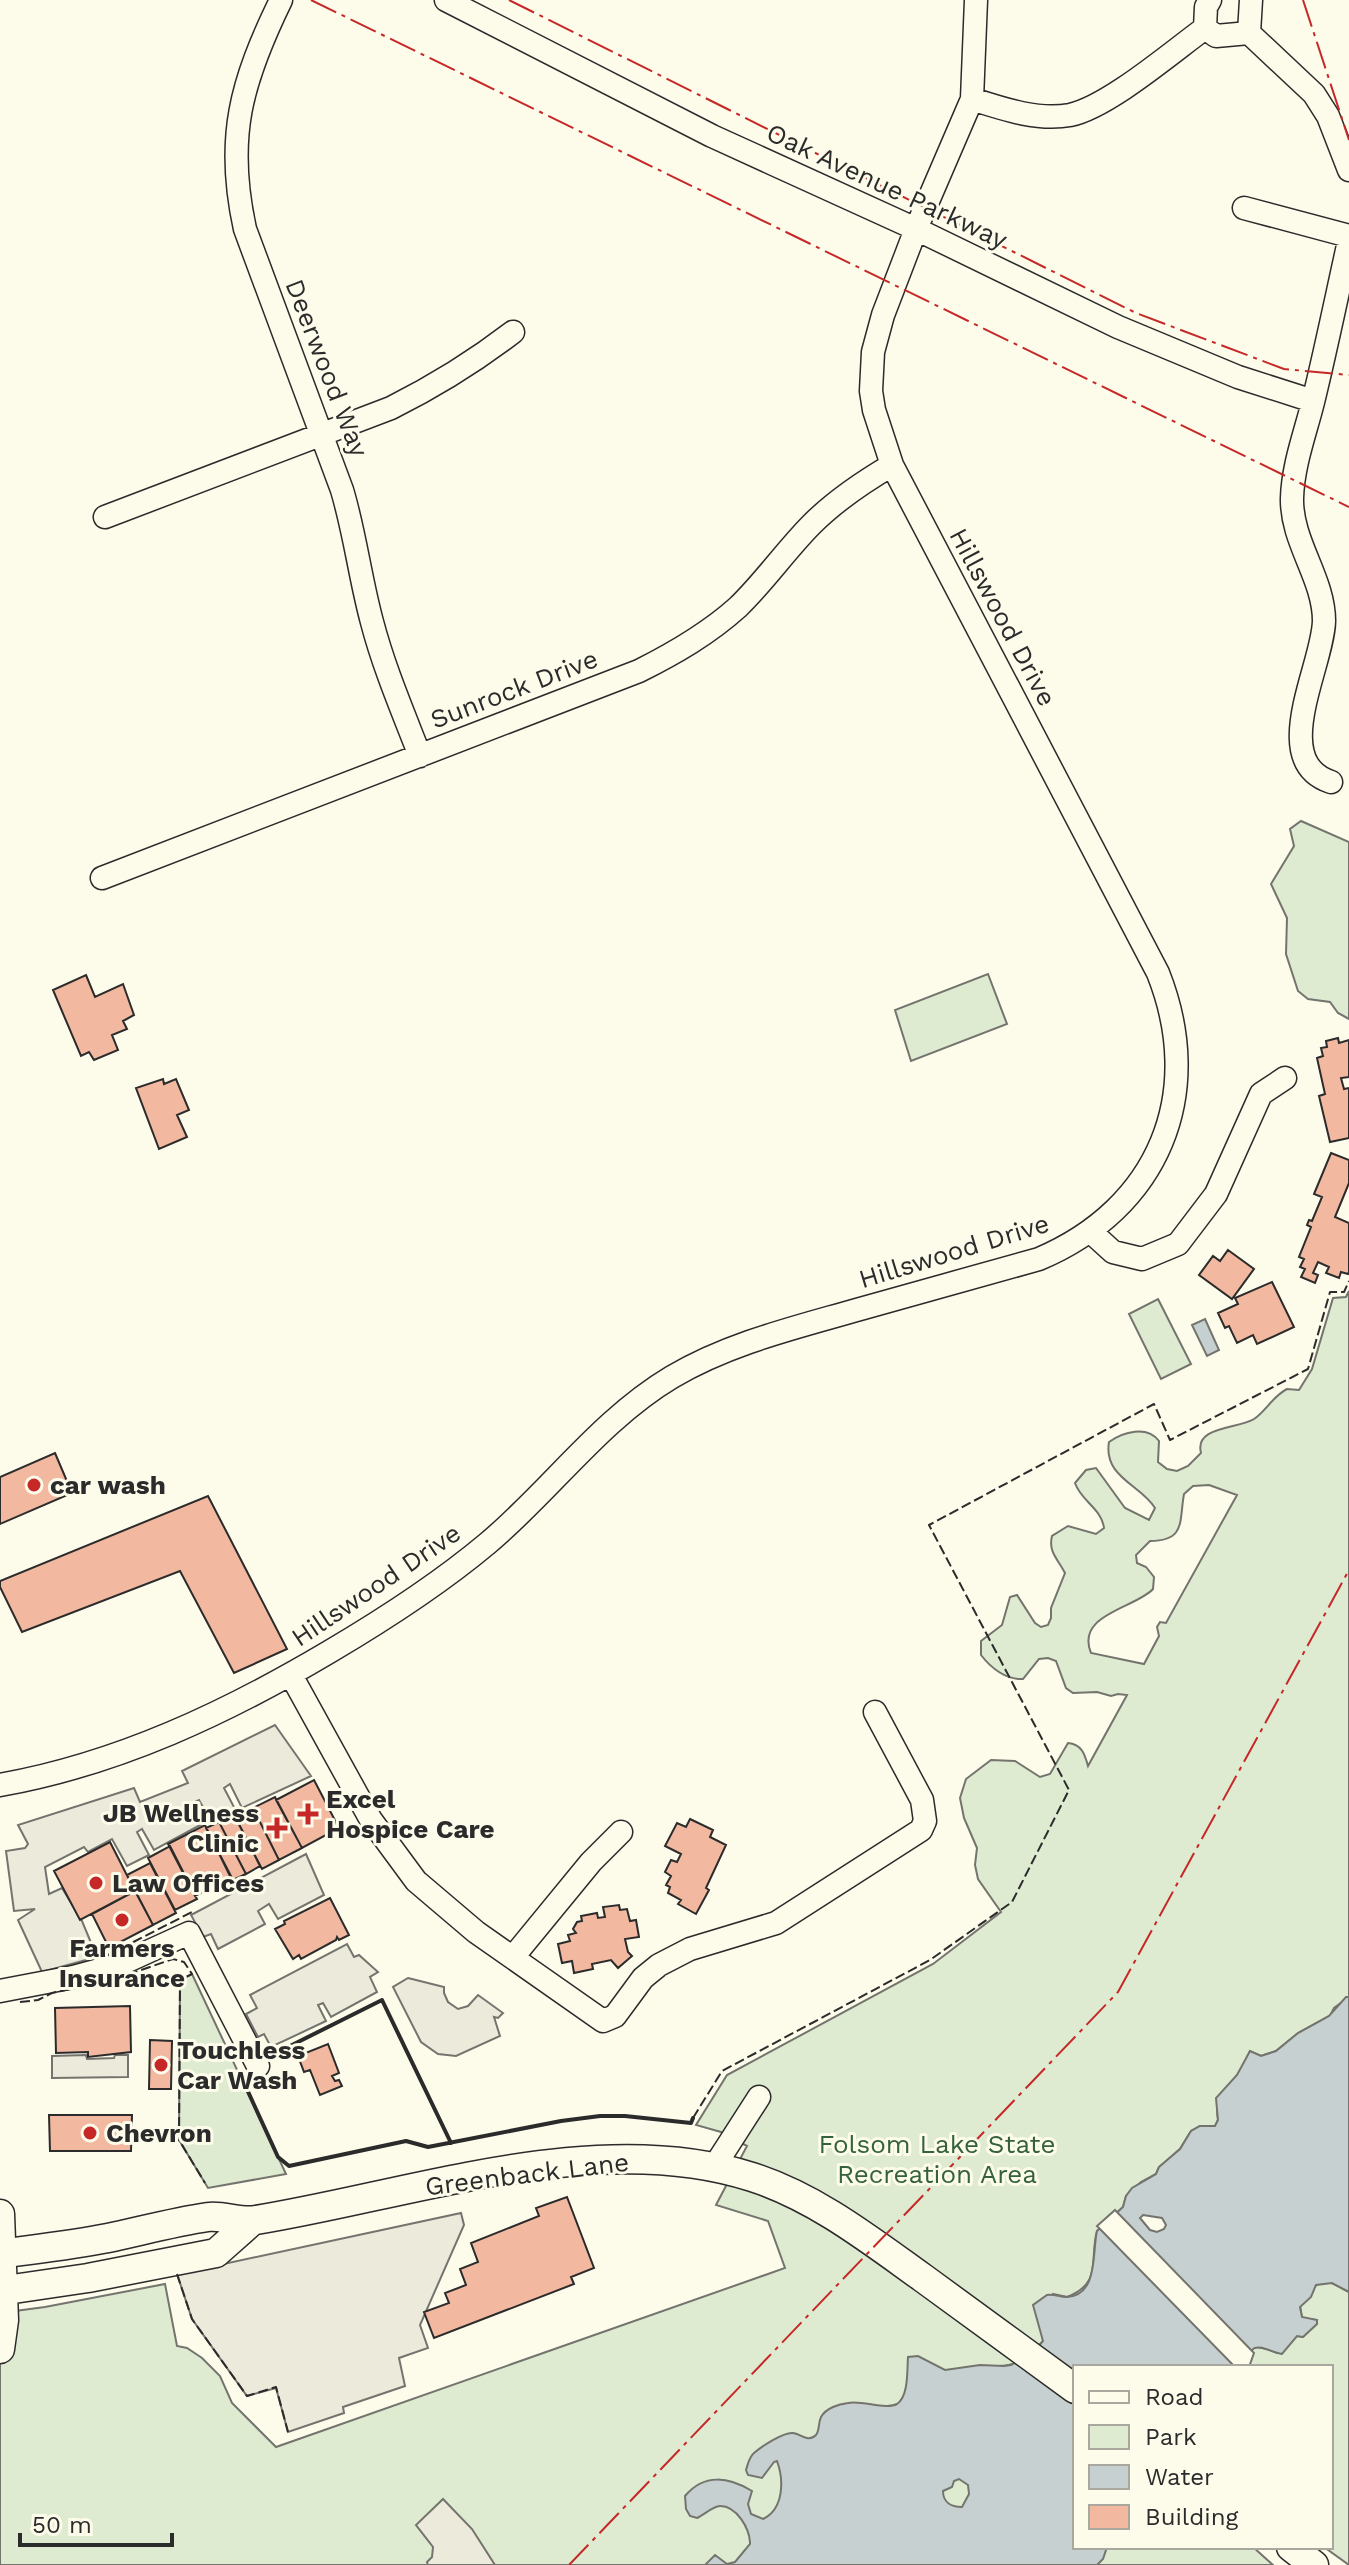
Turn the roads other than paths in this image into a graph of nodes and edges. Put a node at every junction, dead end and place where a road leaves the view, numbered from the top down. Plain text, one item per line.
1 (281, 0) edge
2 (446, 0) edge
3 (976, 0) edge
4 (1210, 0) edge
5 (1251, 0) edge
6 (1205, 28) junction
7 (1249, 33) junction
8 (972, 99) junction
9 (1349, 170) edge
10 (1244, 208) dead end
11 (916, 229) junction
12 (1349, 238) edge
13 (513, 332) dead end
14 (1313, 401) junction
15 (322, 435) junction
16 (892, 465) junction
17 (105, 517) dead end
18 (420, 756) junction
19 (1331, 782) dead end
20 (102, 878) dead end
21 (1285, 1078) dead end
22 (1091, 1232) junction
23 (291, 1675) junction
24 (875, 1712) dead end
25 (0, 1785) edge
26 (621, 1832) dead end
27 (513, 1957) junction
28 (0, 1991) edge
29 (258, 2066) dead end
30 (759, 2097) dead end
31 (714, 2167) junction
32 (0, 2214) edge
33 (252, 2221) junction
34 (0, 2254) edge
35 (2, 2290) edge
36 (0, 2349) edge
37 (1073, 2388) edge
38 (1294, 2549) edge
39 (1314, 2565) edge

1 - 15 street, Deerwood Way
2 - 11 street, Oak Avenue Parkway
3 - 8 street, Hillswood Drive
4 - 6 street
5 - 7 street
6 - 7 street
6 - 8 street
7 - 9 street
8 - 11 street, Hillswood Drive
10 - 12 street
11 - 14 street, Oak Avenue Parkway
11 - 16 street, Hillswood Drive
12 - 14 street
13 - 15 street
14 - 19 street
15 - 17 street
15 - 18 street, Deerwood Way
16 - 18 street, Sunrock Drive
16 - 22 street, Hillswood Drive
18 - 20 street, Sunrock Drive
21 - 22 street
22 - 23 street, Hillswood Drive
23 - 25 street, Hillswood Drive
23 - 27 street
24 - 27 street
26 - 27 street
28 - 29 street
30 - 31 street
31 - 33 main road, Greenback Lane
31 - 37 main road, Greenback Lane
32 - 34 main road
33 - 34 main road, Greenback Lane
33 - 35 main road, Greenback Lane
34 - 35 main road
35 - 36 main road
38 - 39 main road

